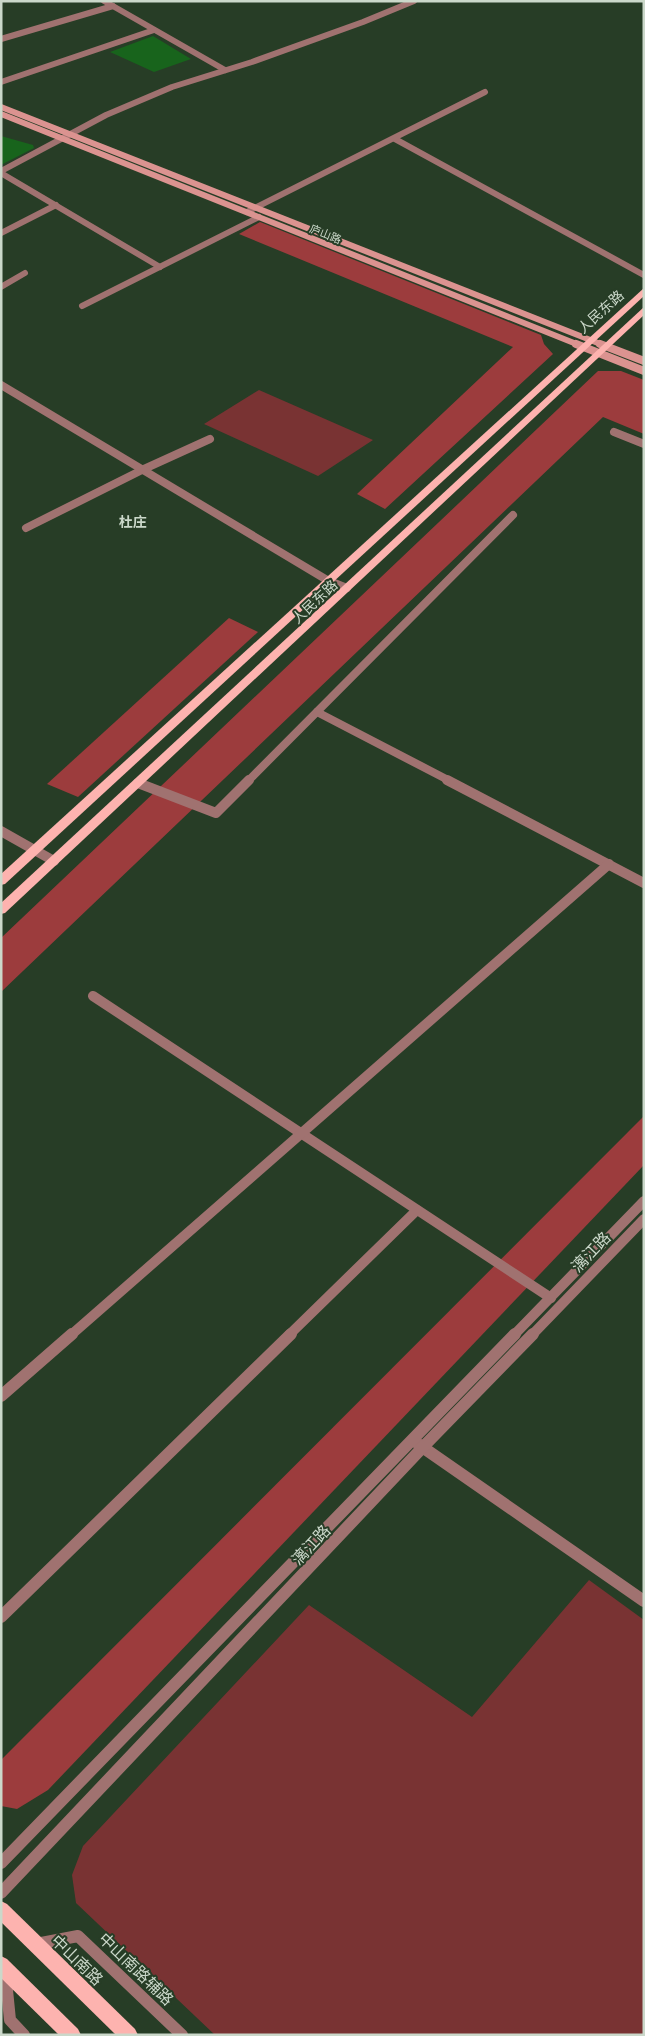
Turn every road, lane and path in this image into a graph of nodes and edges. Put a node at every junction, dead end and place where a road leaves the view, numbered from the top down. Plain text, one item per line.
1 (104, 1) edge
2 (414, 1) edge
3 (113, 6) junction
4 (154, 30) junction
5 (1, 39) edge
6 (225, 70) junction
7 (1, 82) edge
8 (485, 92) dead end
9 (1, 107) edge
10 (1, 114) edge
11 (69, 134) junction
12 (60, 138) junction
13 (396, 139) junction
14 (1, 172) edge
15 (56, 205) junction
16 (256, 208) junction
17 (247, 212) junction
18 (259, 217) junction
19 (1, 233) edge
20 (160, 267) junction
21 (25, 273) dead end
22 (644, 275) edge
23 (1, 287) edge
24 (644, 291) edge
25 (82, 306) dead end
26 (644, 310) edge
27 (586, 343) junction
28 (602, 349) junction
29 (644, 361) edge
30 (644, 370) edge
31 (1, 385) edge
32 (614, 432) dead end
33 (210, 439) dead end
34 (644, 444) edge
35 (144, 469) junction
36 (513, 515) dead end
37 (26, 528) dead end
38 (327, 580) junction
39 (347, 588) junction
40 (316, 712) junction
41 (138, 783) junction
42 (1, 831) edge
43 (34, 850) junction
44 (54, 861) junction
45 (609, 864) junction
46 (1, 881) edge
47 (644, 883) edge
48 (1, 910) edge
49 (93, 996) dead end
50 (303, 1134) junction
51 (644, 1201) edge
52 (417, 1210) junction
53 (644, 1219) edge
54 (551, 1298) junction
55 (1, 1396) edge
56 (418, 1444) junction
57 (644, 1601) edge
58 (1, 1617) edge
59 (1, 1863) edge
60 (1, 1893) edge
61 (1, 1910) edge
62 (36, 1944) junction
63 (3, 1967) edge
64 (24, 2035) edge
65 (72, 2035) edge
66 (129, 2035) edge
67 (182, 2035) edge

1 - 3 street
2 - 6 street
3 - 4 street
3 - 5 street
4 - 6 street
4 - 7 street
6 - 11 street
8 - 13 street
9 - 11 main road, 庐山路
10 - 12 main road, 庐山路
11 - 12 street
11 - 16 main road, 庐山路
12 - 14 street
12 - 17 main road, 庐山路
13 - 16 street
13 - 22 street
14 - 15 street
15 - 19 street
15 - 20 street
16 - 17 street
16 - 27 main road, 庐山路
17 - 18 main road, 庐山路
18 - 20 street
18 - 27 main road, 庐山路
20 - 25 street
21 - 23 street
24 - 27 main road, 人民东路
26 - 28 main road, 人民东路
27 - 28 main road, 庐山路
27 - 38 main road, 人民东路
28 - 29 main road, 庐山路
28 - 30 main road, 庐山路
28 - 39 main road, 人民东路
31 - 35 street
32 - 34 street
33 - 35 street
35 - 37 street
35 - 38 street
36 - 40 street
38 - 39 street
38 - 43 main road, 人民东路
39 - 41 main road, 人民东路
40 - 41 street
40 - 45 street
41 - 44 main road, 人民东路
42 - 43 street
43 - 44 street
43 - 46 main road, 人民东路
44 - 48 main road, 人民东路
45 - 47 street
45 - 50 street
49 - 50 street
50 - 52 street
50 - 55 street
51 - 54 street, 漓江路
52 - 54 street
52 - 58 street
53 - 56 street, 漓江路
54 - 56 street, 漓江路
56 - 57 street
56 - 59 street, 漓江路
56 - 60 street, 漓江路
61 - 62 main road, 中山南路
62 - 66 main road, 中山南路
62 - 67 street, 中山南路辅路
63 - 64 street
63 - 65 main road

